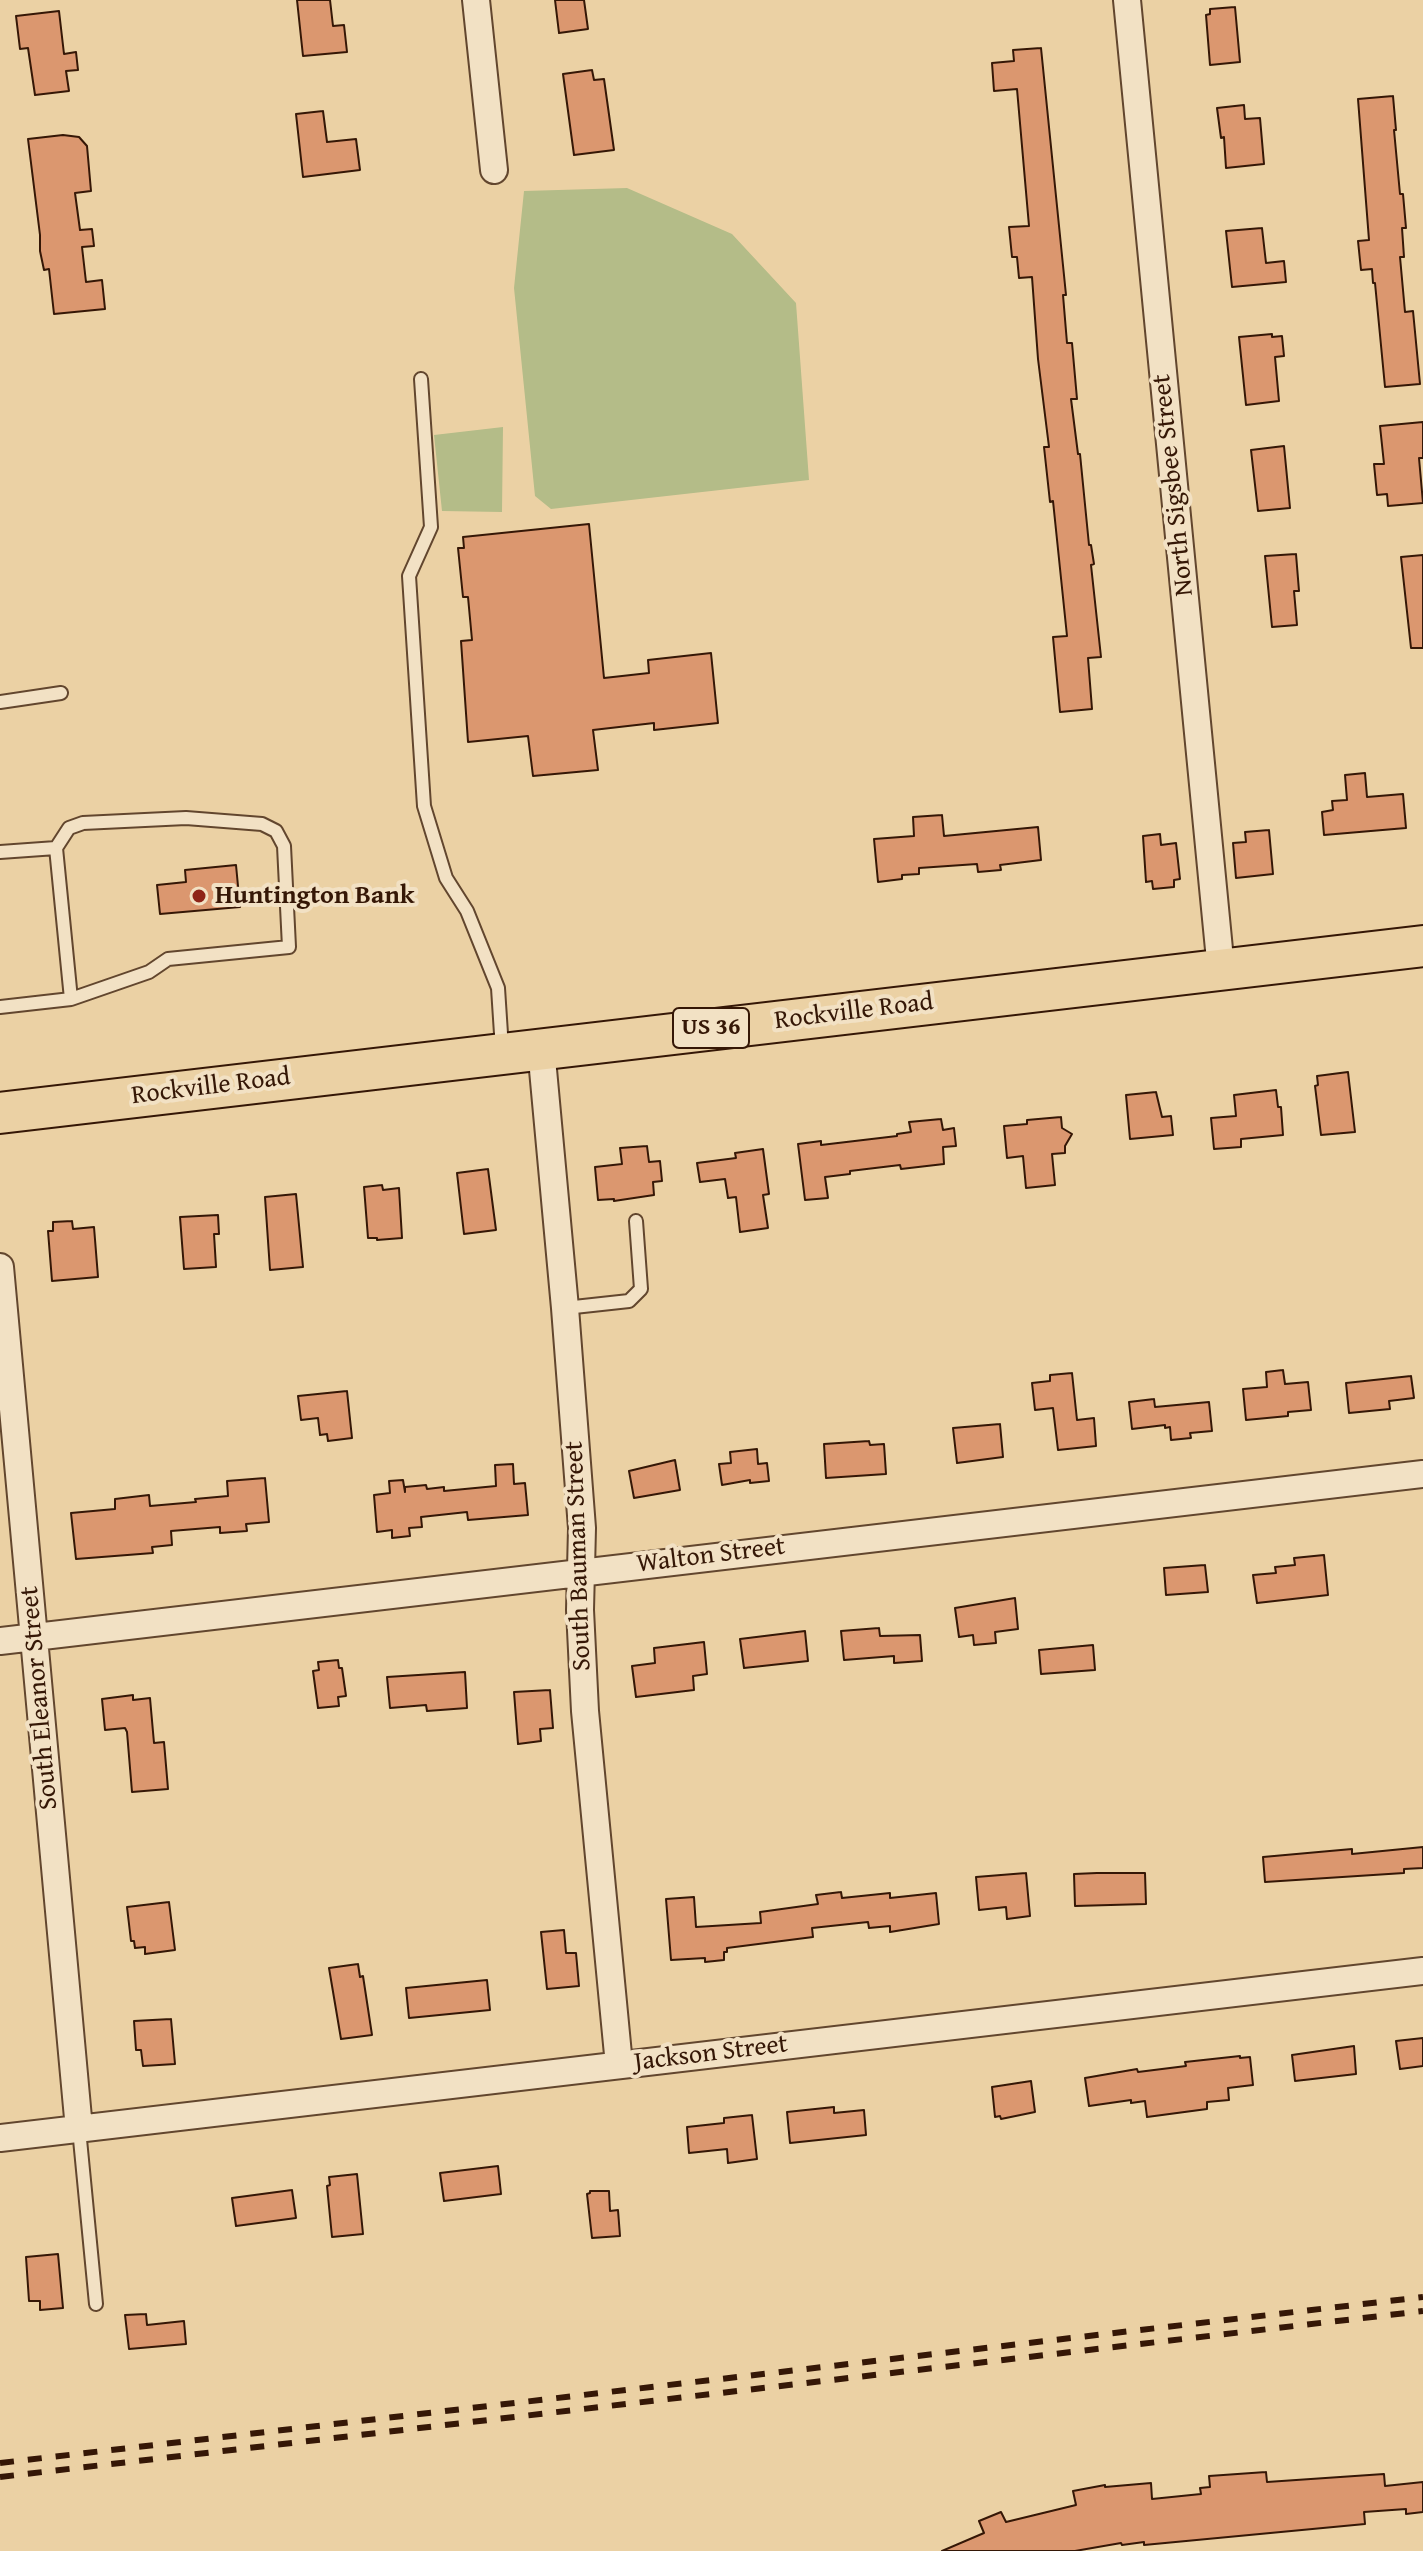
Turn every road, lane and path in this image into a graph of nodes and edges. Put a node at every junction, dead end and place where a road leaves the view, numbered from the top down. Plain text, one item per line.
1 (476, 0) edge
2 (1127, 0) edge
3 (494, 170) dead end
4 (421, 379) dead end
5 (61, 693) dead end
6 (0, 702) edge
7 (56, 848) junction
8 (0, 852) edge
9 (1423, 946) edge
10 (1221, 970) junction
11 (71, 999) junction
12 (0, 1007) edge
13 (541, 1048) junction
14 (502, 1052) junction
15 (0, 1113) edge
16 (636, 1221) dead end
17 (0, 1267) edge
18 (565, 1308) junction
19 (1423, 1474) edge
20 (580, 1571) junction
21 (34, 1637) junction
22 (0, 1641) edge
23 (1423, 1971) edge
24 (619, 2065) junction
25 (79, 2129) junction
26 (0, 2138) edge
27 (96, 2304) dead end

1 - 3 street
2 - 10 street, North Sigsbee Street
4 - 14 lane
5 - 6 lane
7 - 8 lane
7 - 11 lane
7 - 11 lane
9 - 10 main road, Rockville Road / US 36
10 - 13 main road, Rockville Road / US 36
11 - 12 lane
13 - 14 main road, Rockville Road / US 36
13 - 18 street, South Bauman Street
14 - 15 main road, Rockville Road / US 36
16 - 18 lane
17 - 21 street, South Eleanor Street
18 - 20 street, South Bauman Street
19 - 20 street, Walton Street
20 - 21 street, Walton Street
20 - 24 street, South Bauman Street
21 - 22 street, Walton Street
21 - 25 street, South Eleanor Street
23 - 24 street, Jackson Street
24 - 25 street, Jackson Street
25 - 26 street, Jackson Street
25 - 27 lane

